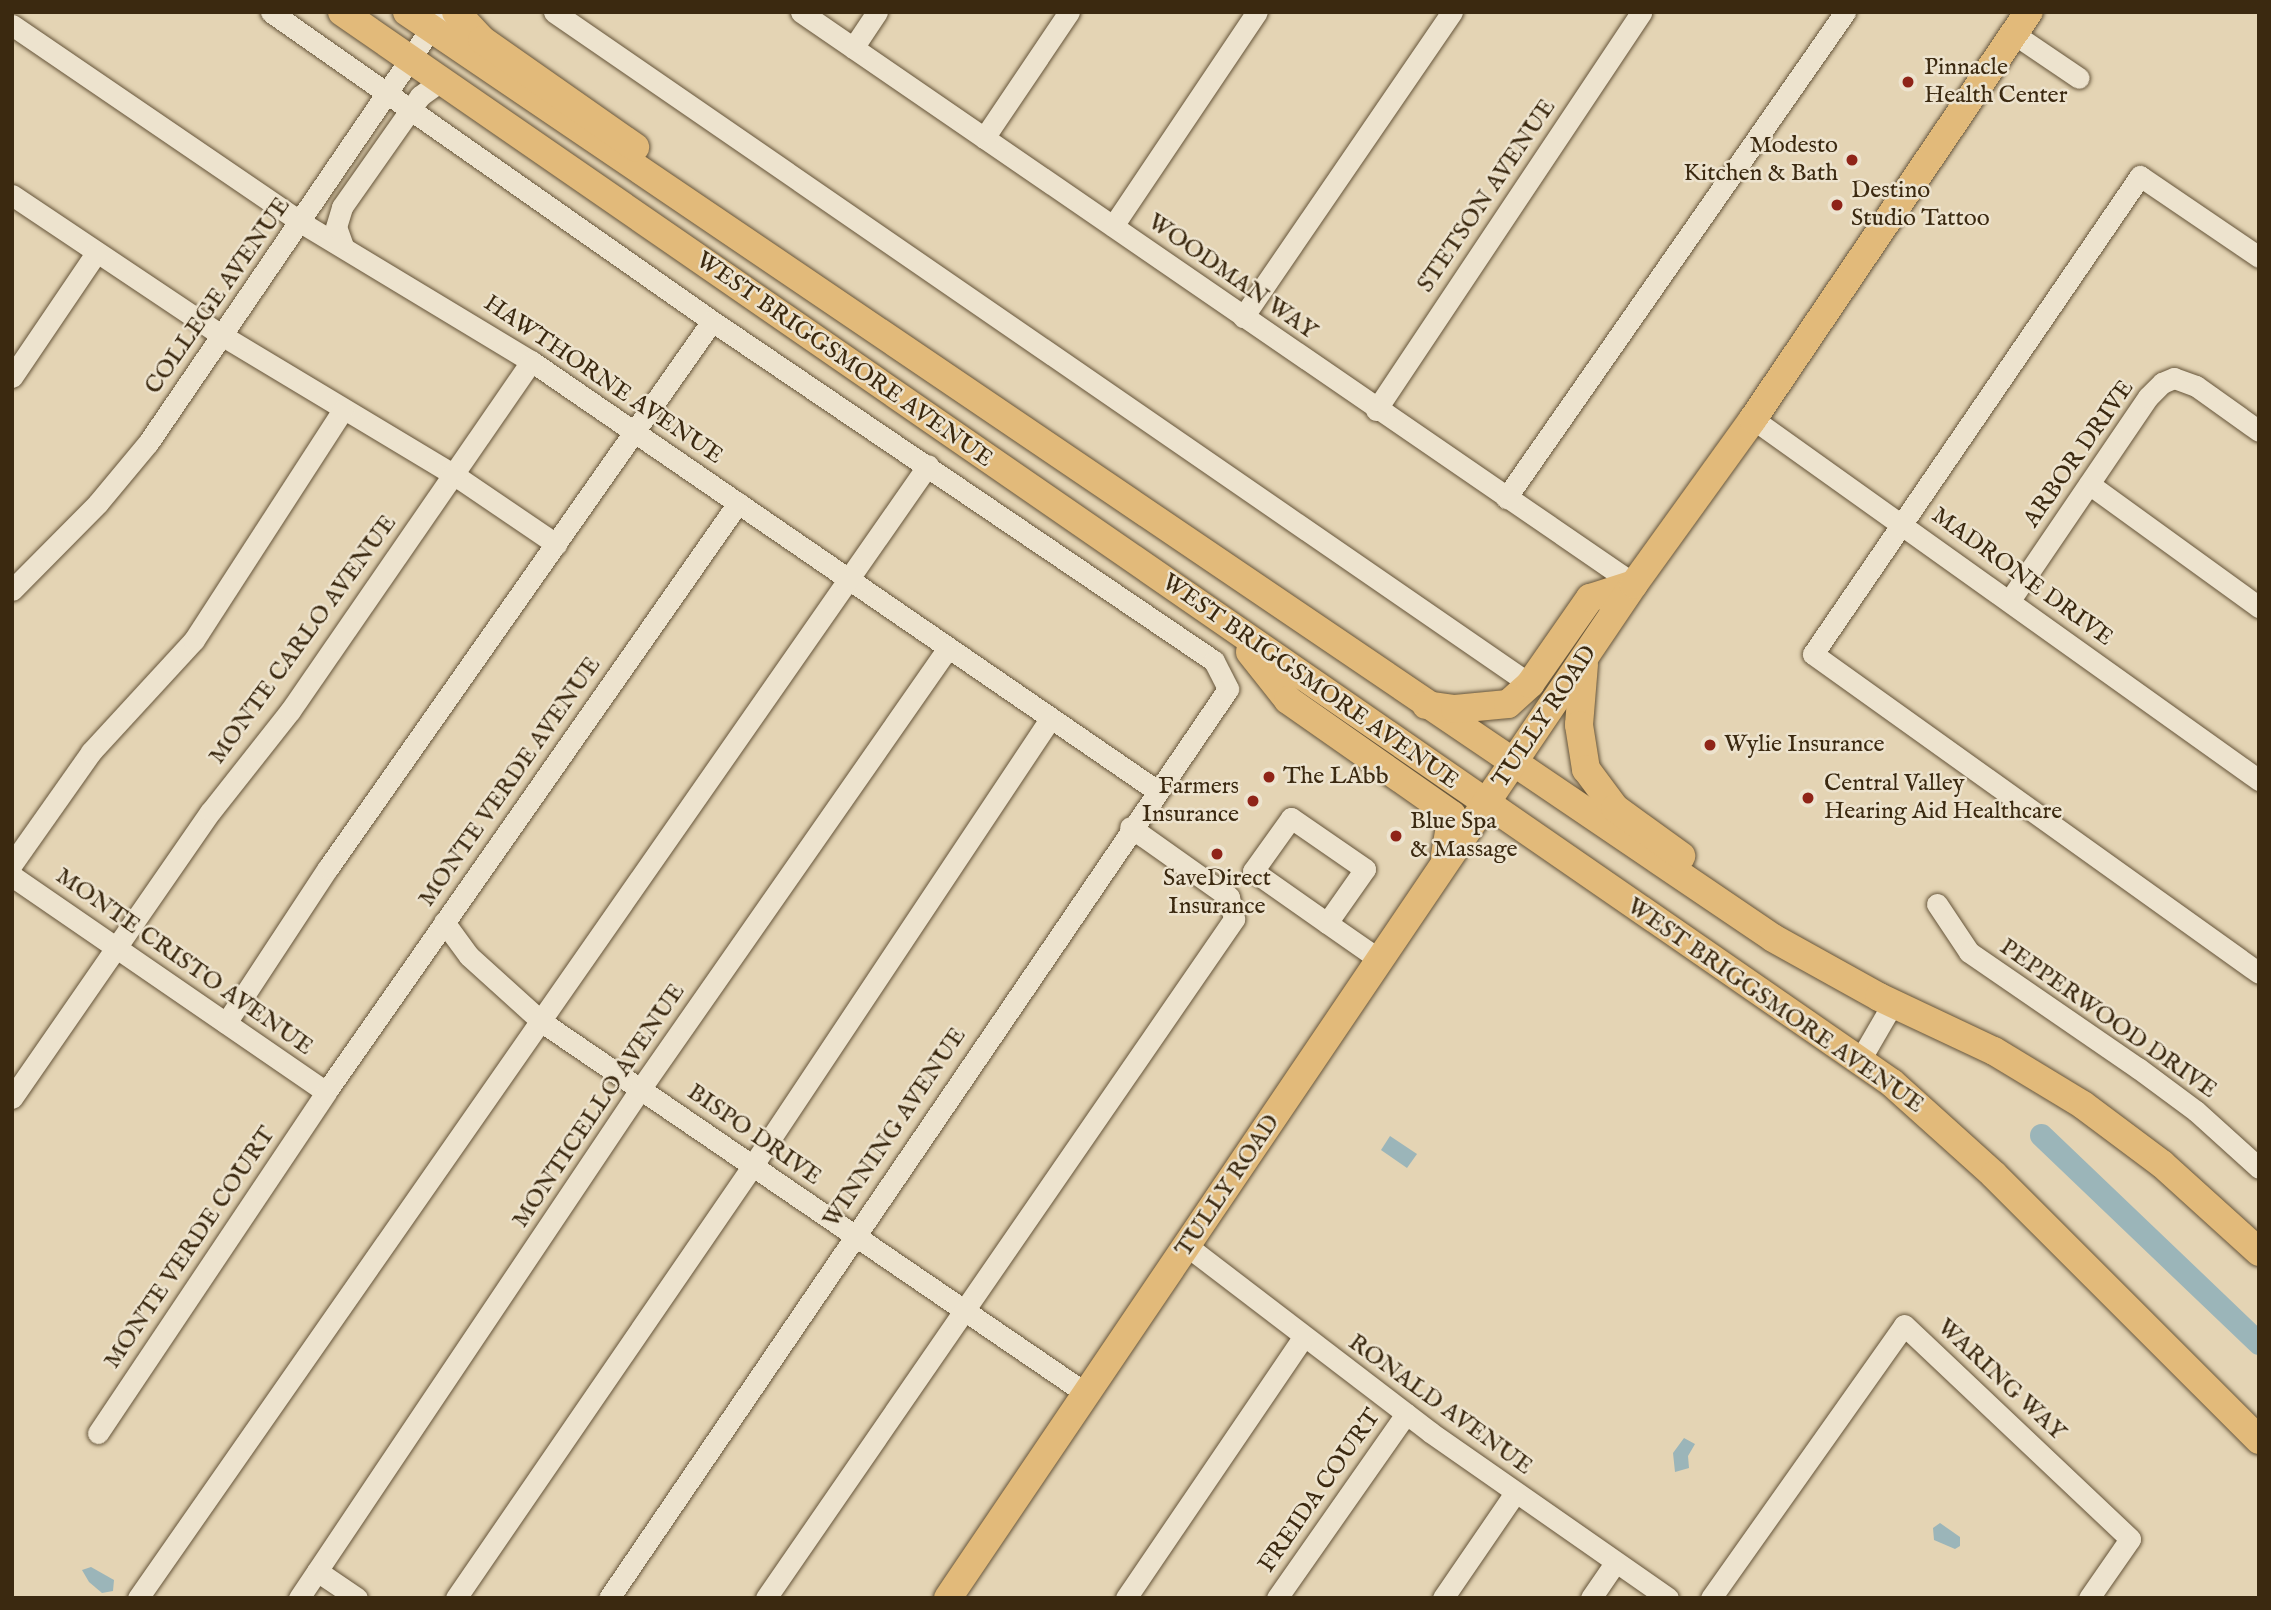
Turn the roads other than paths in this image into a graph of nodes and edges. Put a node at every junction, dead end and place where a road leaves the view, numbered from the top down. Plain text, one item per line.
1 (271, 12) edge
2 (342, 12) edge
3 (407, 12) edge
4 (456, 12) edge
5 (554, 12) edge
6 (801, 12) edge
7 (877, 12) edge
8 (1069, 12) edge
9 (1257, 12) edge
10 (1452, 12) edge
11 (1641, 12) edge
12 (1845, 12) edge
13 (436, 21) edge
14 (2022, 23) edge
15 (12, 25) edge
16 (853, 48) junction
17 (411, 61) junction
18 (2079, 78) dead end
19 (441, 81) junction
20 (390, 93) junction
21 (411, 108) junction
22 (984, 138) junction
23 (12, 195) edge
24 (342, 207) junction
25 (710, 218) junction
26 (302, 223) junction
27 (1113, 226) junction
28 (343, 246) junction
29 (96, 253) junction
30 (2259, 257) edge
31 (1243, 317) junction
32 (712, 321) junction
33 (223, 336) junction
34 (531, 361) junction
35 (12, 377) edge
36 (343, 410) junction
37 (1376, 410) junction
38 (1753, 419) junction
39 (2259, 431) edge
40 (635, 432) junction
41 (928, 465) junction
42 (453, 474) junction
43 (2089, 484) junction
44 (1506, 498) junction
45 (738, 503) junction
46 (1901, 523) junction
47 (556, 544) junction
48 (849, 579) junction
49 (1634, 584) junction
50 (12, 590) edge
51 (2010, 600) junction
52 (2259, 607) edge
53 (1231, 628) junction
54 (948, 648) junction
55 (1584, 660) junction
56 (1530, 684) junction
57 (1424, 705) junction
58 (1050, 719) junction
59 (1512, 765) junction
60 (2259, 780) edge
61 (1156, 790) junction
62 (1486, 805) junction
63 (1129, 827) junction
64 (12, 864) edge
65 (1438, 874) junction
66 (12, 876) edge
67 (1937, 904) dead end
68 (444, 922) junction
69 (1326, 923) junction
70 (115, 947) junction
71 (1380, 960) junction
72 (2259, 973) edge
73 (1893, 1003) junction
74 (542, 1022) junction
75 (226, 1023) junction
76 (1994, 1051) junction
77 (1860, 1060) junction
78 (641, 1088) junction
79 (326, 1091) junction
80 (12, 1098) edge
81 (753, 1165) junction
82 (2259, 1168) edge
83 (853, 1237) junction
84 (1187, 1246) junction
85 (2259, 1252) edge
86 (963, 1311) junction
87 (1304, 1338) junction
88 (1087, 1394) junction
89 (1406, 1414) junction
90 (98, 1433) dead end
91 (2259, 1440) edge
92 (1515, 1493) junction
93 (1615, 1563) junction
94 (317, 1571) junction
95 (138, 1598) edge
96 (299, 1598) edge
97 (357, 1598) edge
98 (456, 1598) edge
99 (609, 1598) edge
100 (766, 1598) edge
101 (948, 1598) edge
102 (1126, 1598) edge
103 (1277, 1598) edge
104 (1443, 1598) edge
105 (1591, 1598) edge
106 (1668, 1598) edge
107 (1712, 1598) edge
108 (2089, 1598) edge

1 - 20 street
2 - 17 main road, WEST BRIGGSMORE AVENUE
3 - 13 main road, WEST BRIGGSMORE AVENUE
4 - 25 main road
5 - 56 street
6 - 16 street, WOODMAN WAY
7 - 16 street
8 - 22 street
9 - 27 street
10 - 31 street
11 - 37 street, STETSON AVENUE
12 - 44 street
13 - 17 street, COLLEGE AVENUE
13 - 25 main road, WEST BRIGGSMORE AVENUE
14 - 18 street
14 - 38 main road, TULLY ROAD
15 - 26 street, HAWTHORNE AVENUE
16 - 22 street, WOODMAN WAY
17 - 19 main road, WEST BRIGGSMORE AVENUE
17 - 20 street, COLLEGE AVENUE
19 - 21 street
19 - 53 main road, WEST BRIGGSMORE AVENUE
20 - 21 street
20 - 26 street, COLLEGE AVENUE
21 - 24 street
21 - 32 street
22 - 27 street, WOODMAN WAY
23 - 29 street
24 - 26 street
24 - 28 street
25 - 57 main road, WEST BRIGGSMORE AVENUE
26 - 28 street, HAWTHORNE AVENUE
26 - 33 street, COLLEGE AVENUE
27 - 31 street, WOODMAN WAY
28 - 34 street, HAWTHORNE AVENUE
29 - 33 street
29 - 35 street
30 - 46 street
31 - 37 street, WOODMAN WAY
32 - 40 street
32 - 41 street
33 - 36 street
33 - 50 street, COLLEGE AVENUE
34 - 40 street, HAWTHORNE AVENUE
34 - 42 street, MONTE CARLO AVENUE
36 - 42 street
36 - 64 street
37 - 44 street, WOODMAN WAY
38 - 46 street, MADRONE DRIVE
38 - 49 main road, TULLY ROAD
39 - 43 street, ARBOR DRIVE
40 - 45 street, HAWTHORNE AVENUE
40 - 47 street
41 - 48 street
41 - 61 street, WINNING AVENUE
42 - 47 street
42 - 70 street, MONTE CARLO AVENUE
43 - 51 street, ARBOR DRIVE
43 - 52 street
44 - 49 street, WOODMAN WAY
45 - 48 street, HAWTHORNE AVENUE
45 - 68 street, MONTE VERDE AVENUE
46 - 51 street, MADRONE DRIVE
46 - 72 street
47 - 75 street
48 - 54 street, HAWTHORNE AVENUE
48 - 74 street
49 - 55 main road, TULLY ROAD
49 - 56 main road
51 - 60 street, MADRONE DRIVE
53 - 62 main road, WEST BRIGGSMORE AVENUE
53 - 65 main road
54 - 58 street, HAWTHORNE AVENUE
54 - 78 street, MONTICELLO AVENUE
55 - 59 main road, TULLY ROAD
55 - 76 main road
56 - 57 main road
57 - 59 main road, WEST BRIGGSMORE AVENUE
58 - 61 street, HAWTHORNE AVENUE
58 - 81 street
59 - 62 main road, TULLY ROAD
59 - 73 main road, WEST BRIGGSMORE AVENUE
61 - 63 street, WINNING AVENUE
62 - 65 main road, TULLY ROAD
62 - 77 main road, WEST BRIGGSMORE AVENUE
63 - 83 street, WINNING AVENUE
63 - 86 street
65 - 71 main road, TULLY ROAD
66 - 70 street, MONTE CRISTO AVENUE
67 - 82 street, PEPPERWOOD DRIVE
68 - 74 street, BISPO DRIVE
68 - 79 street, MONTE VERDE AVENUE
69 - 69 street
69 - 71 street
70 - 75 street, MONTE CRISTO AVENUE
70 - 80 street, MONTE CARLO AVENUE
71 - 84 main road, TULLY ROAD
73 - 76 main road, WEST BRIGGSMORE AVENUE
73 - 77 street
74 - 78 street, BISPO DRIVE
74 - 95 street
75 - 79 street, MONTE CRISTO AVENUE
76 - 85 main road, WEST BRIGGSMORE AVENUE
77 - 91 main road, WEST BRIGGSMORE AVENUE
78 - 81 street, BISPO DRIVE
78 - 94 street, MONTICELLO AVENUE
79 - 90 street, MONTE VERDE COURT
81 - 83 street, BISPO DRIVE
81 - 98 street
83 - 86 street, BISPO DRIVE
83 - 99 street, WINNING AVENUE
84 - 87 street, RONALD AVENUE
84 - 88 main road, TULLY ROAD
86 - 88 street, BISPO DRIVE
86 - 100 street
87 - 89 street, RONALD AVENUE
87 - 102 street
88 - 101 main road, TULLY ROAD
89 - 92 street, RONALD AVENUE
89 - 103 street, FREIDA COURT
92 - 93 street, RONALD AVENUE
92 - 104 street
93 - 105 street
93 - 106 street, RONALD AVENUE
94 - 96 street, MONTICELLO AVENUE
94 - 97 street
107 - 108 street, WARING WAY

